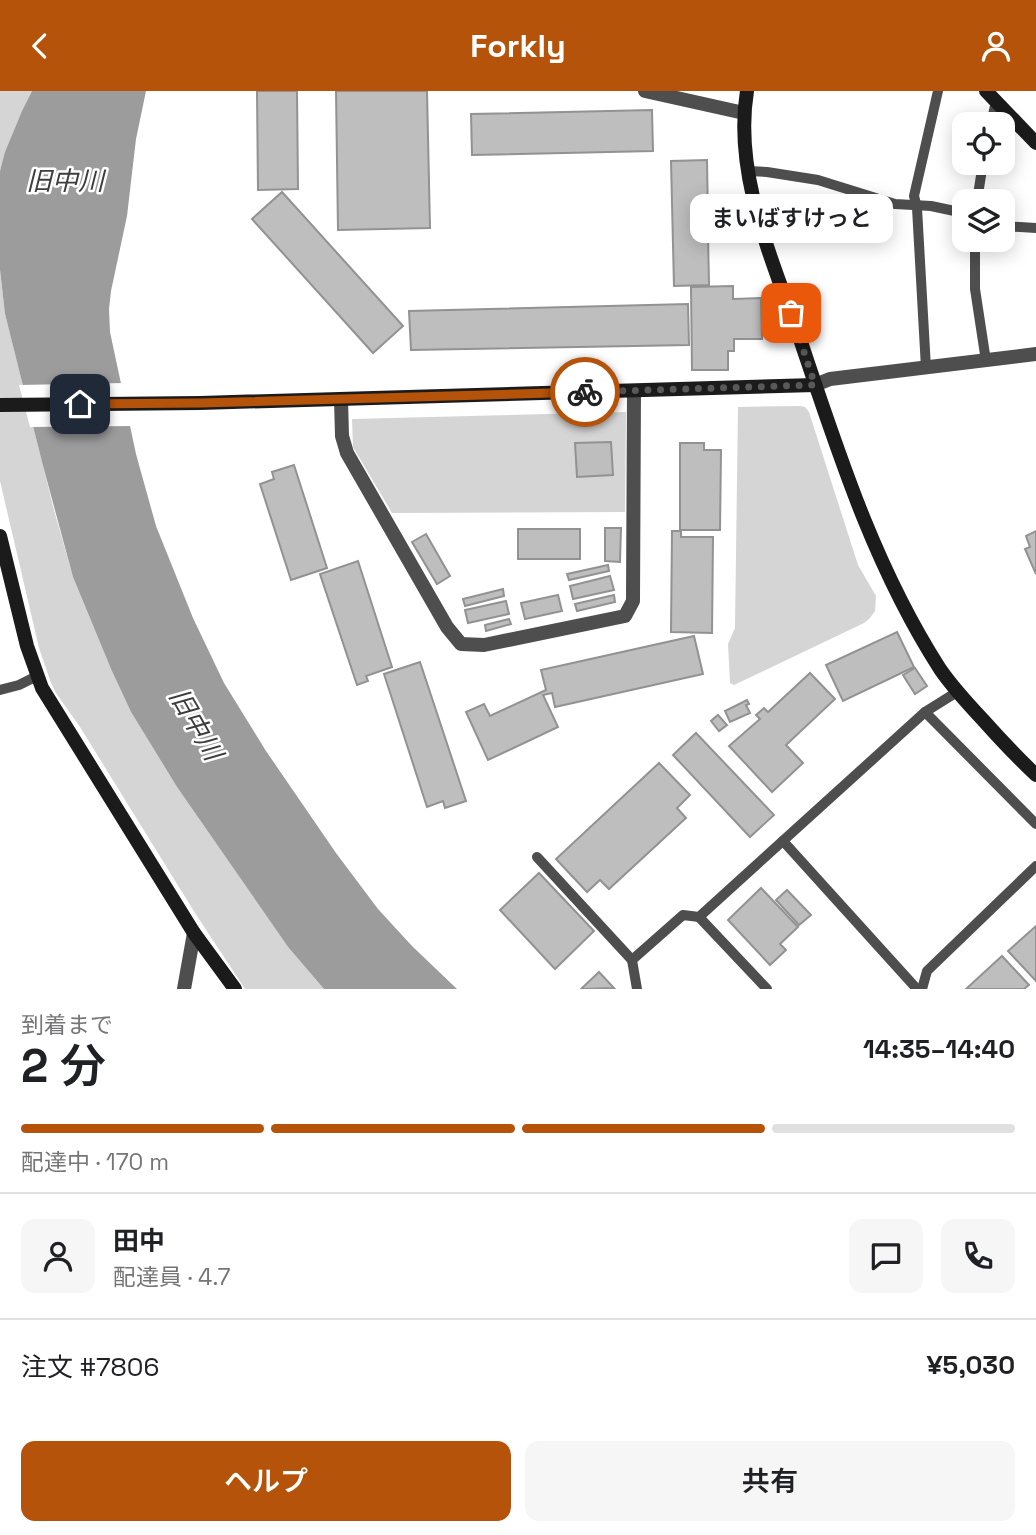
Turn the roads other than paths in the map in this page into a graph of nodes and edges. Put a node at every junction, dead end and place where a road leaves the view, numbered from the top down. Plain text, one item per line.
1 (645, 91) edge
2 (747, 91) edge
3 (938, 91) edge
4 (991, 96) edge
5 (744, 113) junction
6 (1036, 143) edge
7 (748, 171) junction
8 (916, 205) junction
9 (952, 211) edge
10 (1015, 226) edge
11 (1036, 227) edge
12 (975, 252) edge
13 (1036, 354) edge
14 (986, 361) junction
15 (926, 368) junction
16 (815, 385) junction
17 (634, 391) junction
18 (341, 399) junction
19 (0, 405) edge
20 (0, 536) edge
21 (37, 676) junction
22 (0, 690) edge
23 (957, 692) junction
24 (925, 712) junction
25 (1036, 775) edge
26 (1036, 824) edge
27 (783, 841) junction
28 (537, 857) dead end
29 (1036, 866) edge
30 (699, 917) junction
31 (194, 933) junction
32 (632, 960) junction
33 (184, 989) edge
34 (235, 989) edge
35 (637, 989) edge
36 (767, 989) edge
37 (920, 989) edge

1 - 5 street
2 - 5 street
3 - 8 lane
4 - 6 street
5 - 7 street
7 - 8 lane
7 - 16 street
8 - 9 lane
8 - 15 lane
10 - 11 lane
12 - 14 lane
13 - 14 street
14 - 15 street
15 - 16 street
16 - 17 street
16 - 23 street
17 - 18 street
17 - 18 street
18 - 19 street
20 - 21 street
21 - 22 lane
21 - 31 street
23 - 24 lane
23 - 25 street
24 - 26 lane
24 - 27 lane
27 - 30 lane
27 - 37 lane
28 - 32 lane
29 - 37 lane
30 - 32 lane
30 - 36 lane
31 - 33 street
31 - 34 street
32 - 35 lane

